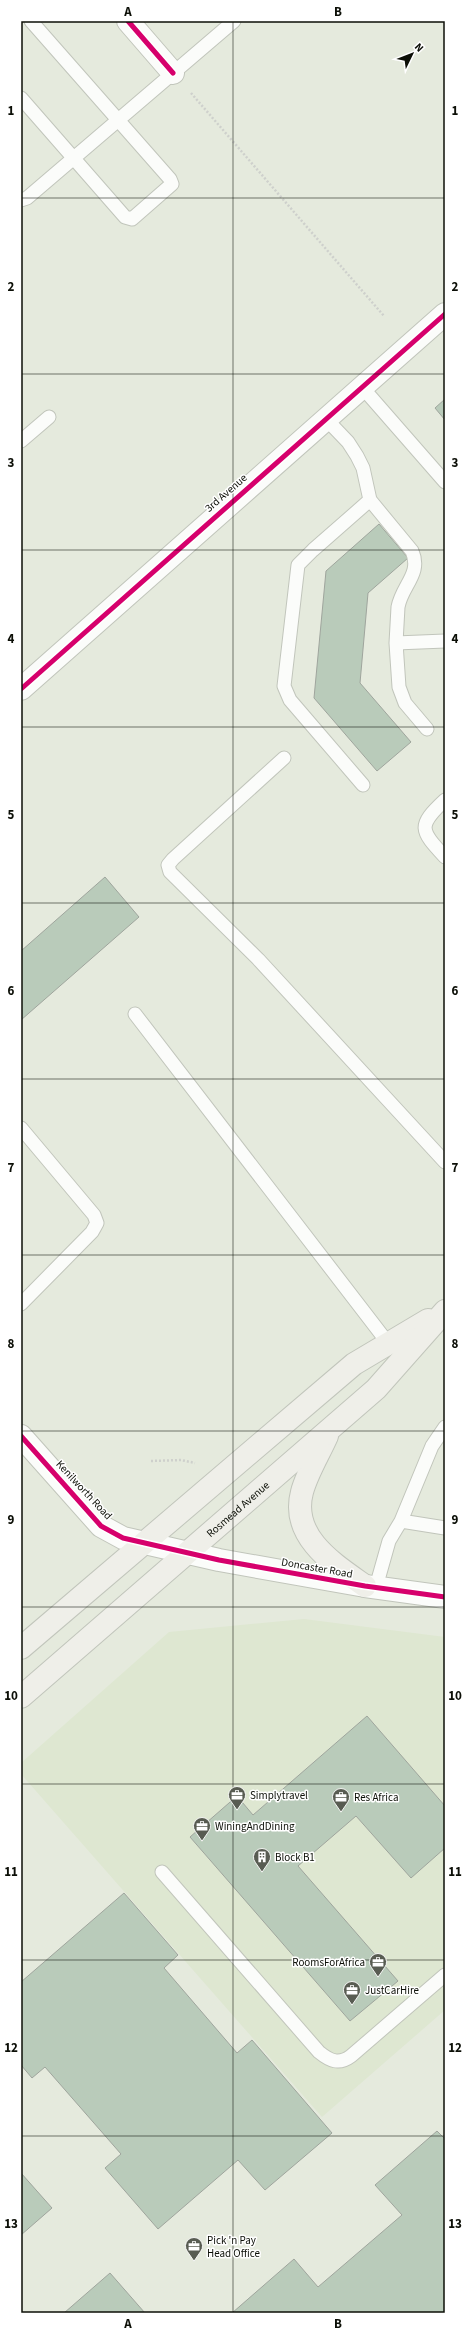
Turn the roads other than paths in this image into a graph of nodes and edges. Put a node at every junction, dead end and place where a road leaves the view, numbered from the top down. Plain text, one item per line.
1 (31, 21) edge
2 (128, 21) edge
3 (234, 21) edge
4 (173, 73) junction
5 (21, 98) edge
6 (119, 120) junction
7 (74, 159) junction
8 (21, 200) edge
9 (443, 318) edge
10 (362, 387) junction
11 (48, 417) dead end
12 (326, 419) junction
13 (21, 441) edge
14 (445, 482) edge
15 (370, 500) junction
16 (445, 641) edge
17 (396, 643) junction
18 (25, 677) edge
19 (427, 729) dead end
20 (284, 758) dead end
21 (363, 785) dead end
22 (445, 800) edge
23 (445, 857) edge
24 (135, 1014) dead end
25 (21, 1128) edge
26 (445, 1162) edge
27 (21, 1304) edge
28 (445, 1311) edge
29 (388, 1343) junction
30 (445, 1427) edge
31 (330, 1429) junction
32 (21, 1436) edge
33 (401, 1521) junction
34 (445, 1528) edge
35 (142, 1544) junction
36 (186, 1554) junction
37 (370, 1587) junction
38 (445, 1597) edge
39 (21, 1648) edge
40 (21, 1697) edge
41 (162, 1872) dead end
42 (445, 1975) edge

1 - 6 lane
2 - 4 street
3 - 4 lane
4 - 6 lane
5 - 7 lane
6 - 7 lane
6 - 7 lane
7 - 8 lane
9 - 10 street, 3rd Avenue
10 - 12 street, 3rd Avenue
10 - 14 lane
11 - 13 lane
12 - 15 lane
12 - 18 street, 3rd Avenue
15 - 17 lane
15 - 21 lane
16 - 17 lane
17 - 19 lane
20 - 26 lane
22 - 23 lane
24 - 29 lane
25 - 27 lane
28 - 29 main road, Rosmead Avenue
28 - 31 main road, Rosmead Avenue
29 - 35 main road, Rosmead Avenue
30 - 33 lane
31 - 36 main road, Rosmead Avenue
31 - 37 main road
32 - 35 street, Kenilworth Road
33 - 34 lane
33 - 37 lane
35 - 36 street, Kenilworth Road
35 - 39 main road, Rosmead Avenue
36 - 37 street, Doncaster Road
36 - 40 main road, Rosmead Avenue
37 - 38 street, Doncaster Road
41 - 42 lane

